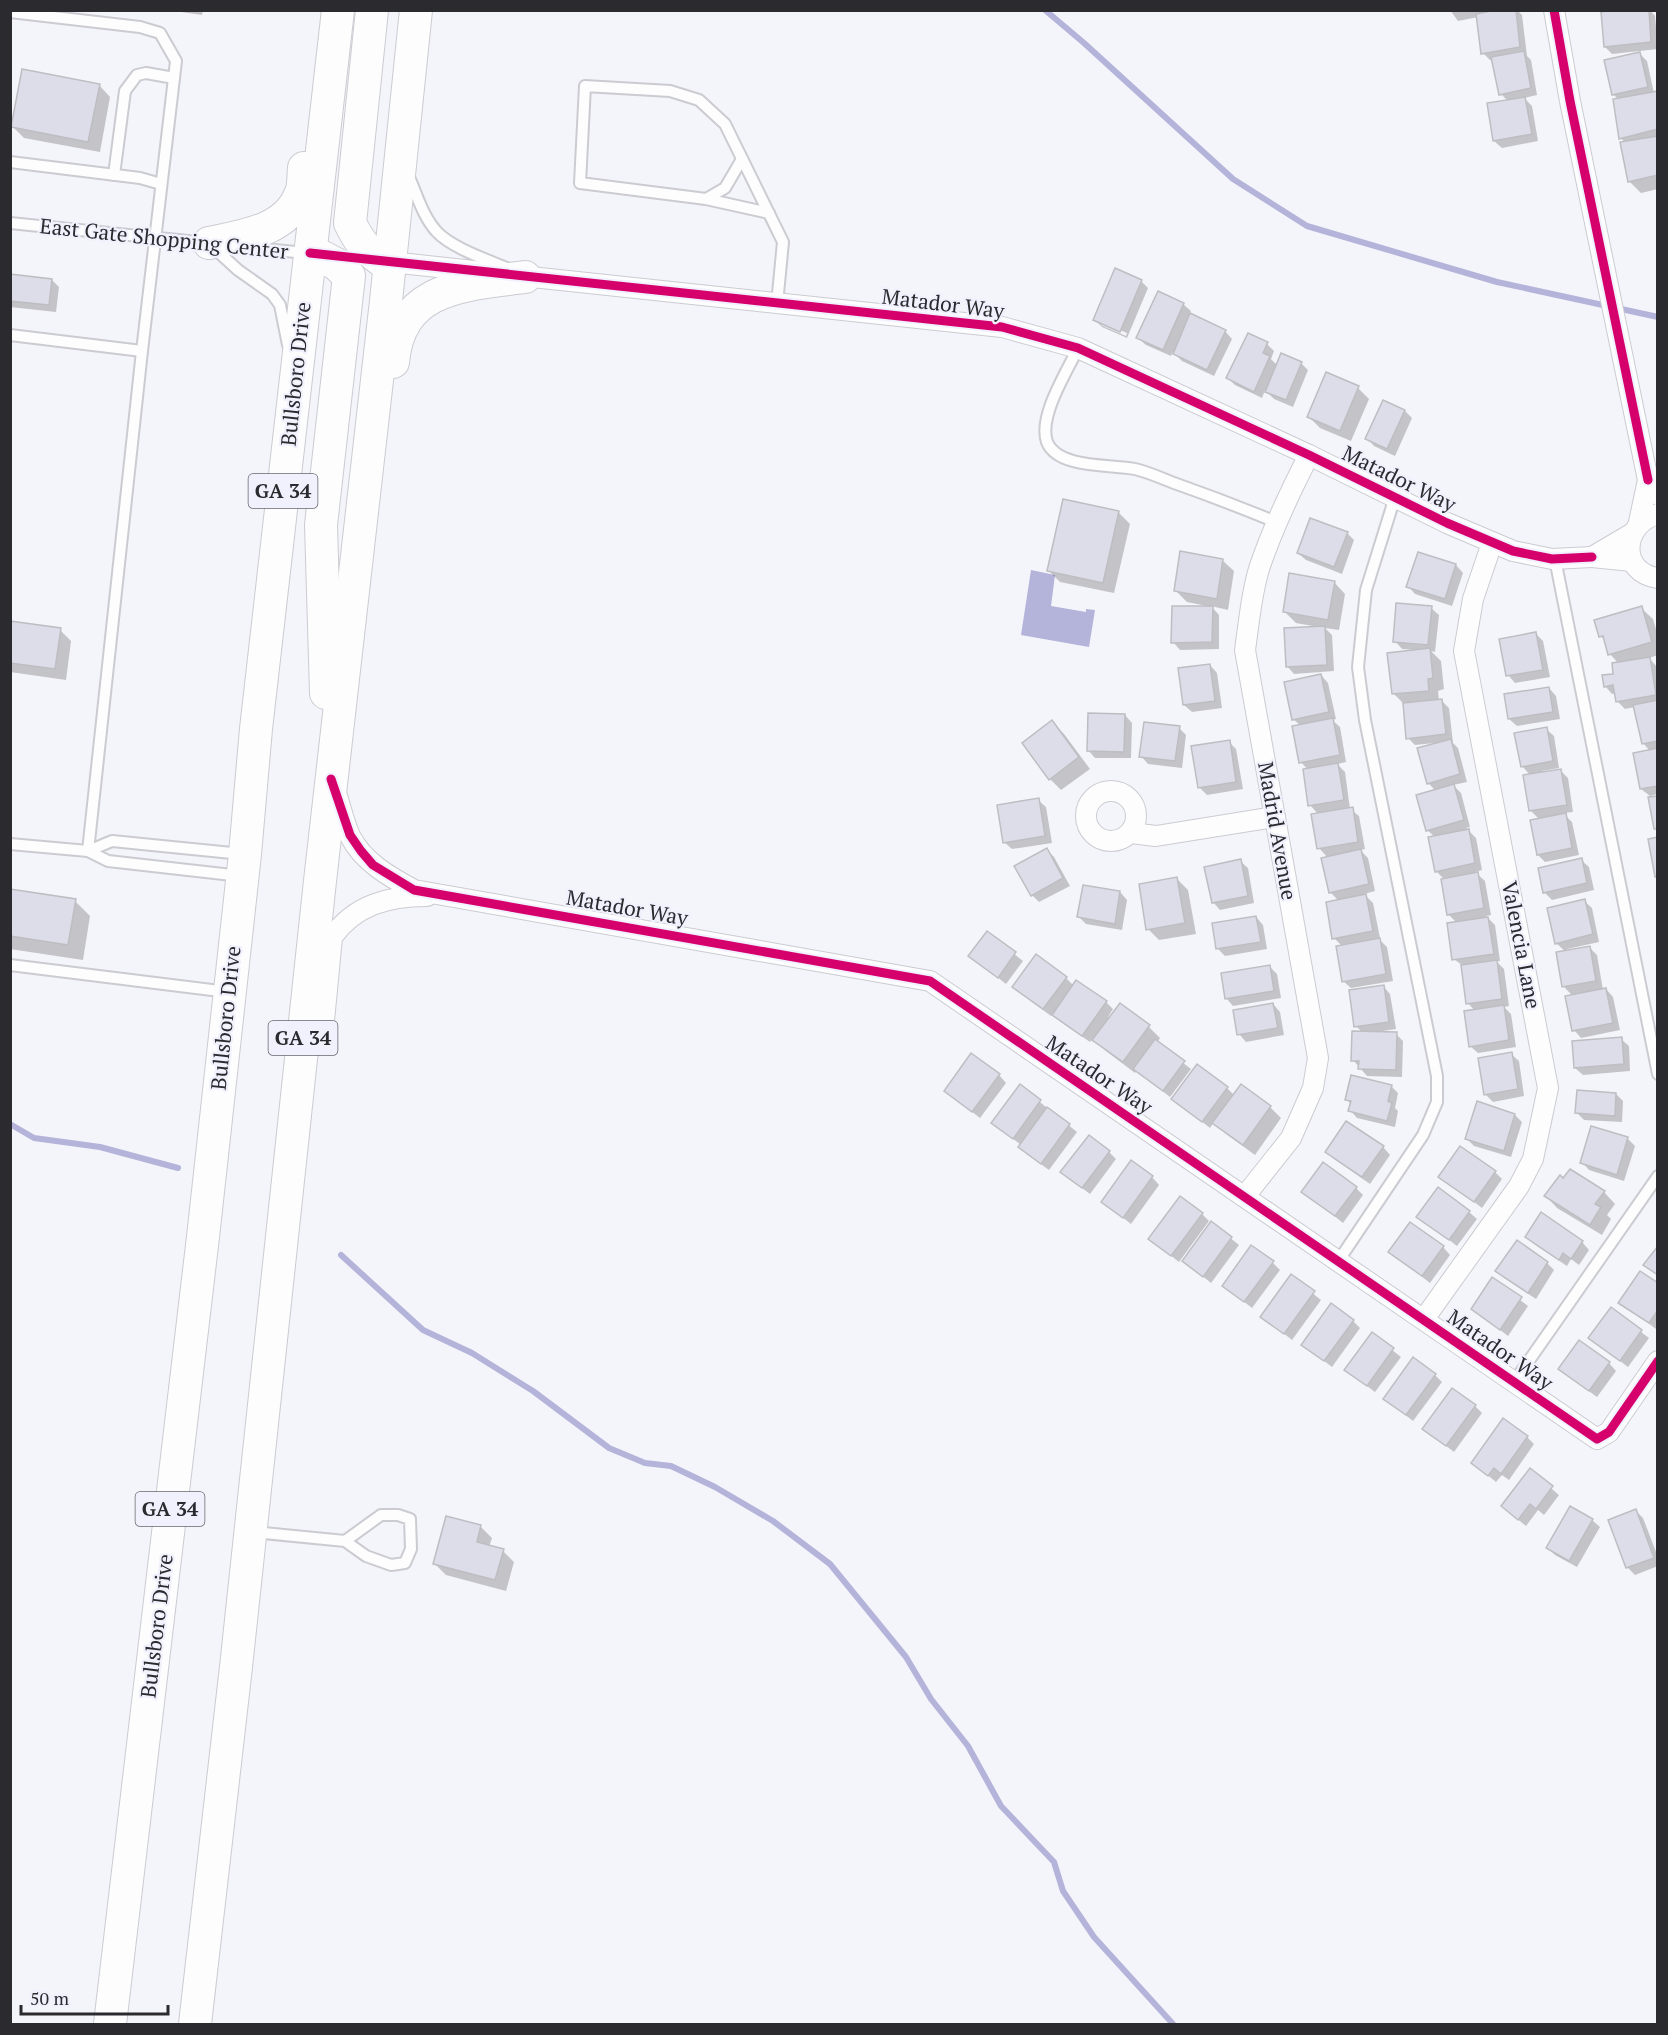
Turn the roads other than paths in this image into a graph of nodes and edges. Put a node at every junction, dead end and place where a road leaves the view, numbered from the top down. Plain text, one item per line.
1 (338, 10) edge
2 (372, 10) edge
3 (416, 10) edge
4 (1554, 10) edge
5 (10, 12) edge
6 (63, 15) edge
7 (332, 60) junction
8 (174, 78) junction
9 (401, 147) junction
10 (742, 159) junction
11 (10, 162) edge
12 (114, 175) junction
13 (161, 184) junction
14 (706, 199) junction
15 (769, 213) junction
16 (10, 223) edge
17 (154, 238) junction
18 (209, 243) junction
19 (313, 253) junction
20 (386, 262) junction
21 (525, 277) junction
22 (777, 304) junction
23 (10, 335) edge
24 (1078, 348) junction
25 (142, 351) junction
26 (296, 375) junction
27 (1309, 455) junction
28 (368, 460) junction
29 (1653, 488) edge
30 (1395, 497) junction
31 (1658, 514) edge
32 (1276, 522) junction
33 (1635, 528) junction
34 (1492, 543) junction
35 (1592, 557) junction
36 (1555, 559) junction
37 (1632, 561) junction
38 (1654, 582) edge
39 (331, 784) junction
40 (1275, 817) junction
41 (1131, 833) dead end
42 (10, 844) edge
43 (88, 851) junction
44 (244, 865) junction
45 (457, 896) junction
46 (10, 965) edge
47 (228, 992) junction
48 (300, 1070) junction
49 (1658, 1074) edge
50 (1658, 1176) edge
51 (1245, 1196) junction
52 (1339, 1260) junction
53 (1424, 1320) junction
54 (1658, 1361) edge
55 (1514, 1382) junction
56 (250, 1532) junction
57 (345, 1541) junction
58 (110, 2025) edge
59 (195, 2025) edge

1 - 7 main road, Bullsboro Drive / GA 34
2 - 20 main road
3 - 9 main road, GA 34
4 - 29 street
5 - 6 lane
6 - 8 lane
7 - 18 main road
7 - 19 main road, Bullsboro Drive / GA 34
8 - 12 lane
8 - 13 lane
9 - 20 main road, GA 34
9 - 21 lane
10 - 14 lane
10 - 14 lane
10 - 15 lane
11 - 12 lane
12 - 13 lane
13 - 17 lane
14 - 15 lane
15 - 22 lane
16 - 17 lane, East Gate Shopping Center
17 - 18 lane, East Gate Shopping Center
17 - 25 lane
18 - 19 lane, East Gate Shopping Center
18 - 26 lane
19 - 20 street, East Gate Shopping Center
19 - 26 main road, Bullsboro Drive / GA 34
19 - 39 main road
20 - 21 street, Matador Way
20 - 28 main road, GA 34
21 - 22 street, Matador Way
21 - 28 main road
22 - 24 street, Matador Way
23 - 25 lane
24 - 27 street, Matador Way
24 - 32 lane
25 - 43 lane
26 - 44 main road, Bullsboro Drive / GA 34
27 - 30 street, Matador Way
27 - 32 street, Madrid Avenue
28 - 39 main road, GA 34
29 - 33 street
30 - 34 street, Matador Way
30 - 52 lane
31 - 33 street, Matador Way
32 - 40 street, Madrid Avenue
33 - 35 street, Matador Way
33 - 37 street
34 - 36 street, Matador Way
34 - 53 street, Valencia Lane
35 - 36 street, Matador Way
35 - 37 street, Matador Way
36 - 49 lane
37 - 38 street
39 - 45 street, Matador Way
39 - 48 main road, GA 34
40 - 41 street
40 - 51 street, Madrid Avenue
42 - 43 lane
43 - 44 lane
43 - 44 lane
44 - 47 main road, Bullsboro Drive / GA 34
45 - 48 street
45 - 51 street, Matador Way
46 - 47 lane
47 - 58 main road, Bullsboro Drive / GA 34
48 - 56 main road, GA 34
50 - 55 lane
51 - 52 street, Matador Way
52 - 53 street, Matador Way
53 - 55 street, Matador Way
54 - 55 street, Matador Way
56 - 57 lane
56 - 59 main road, GA 34
57 - 57 lane

